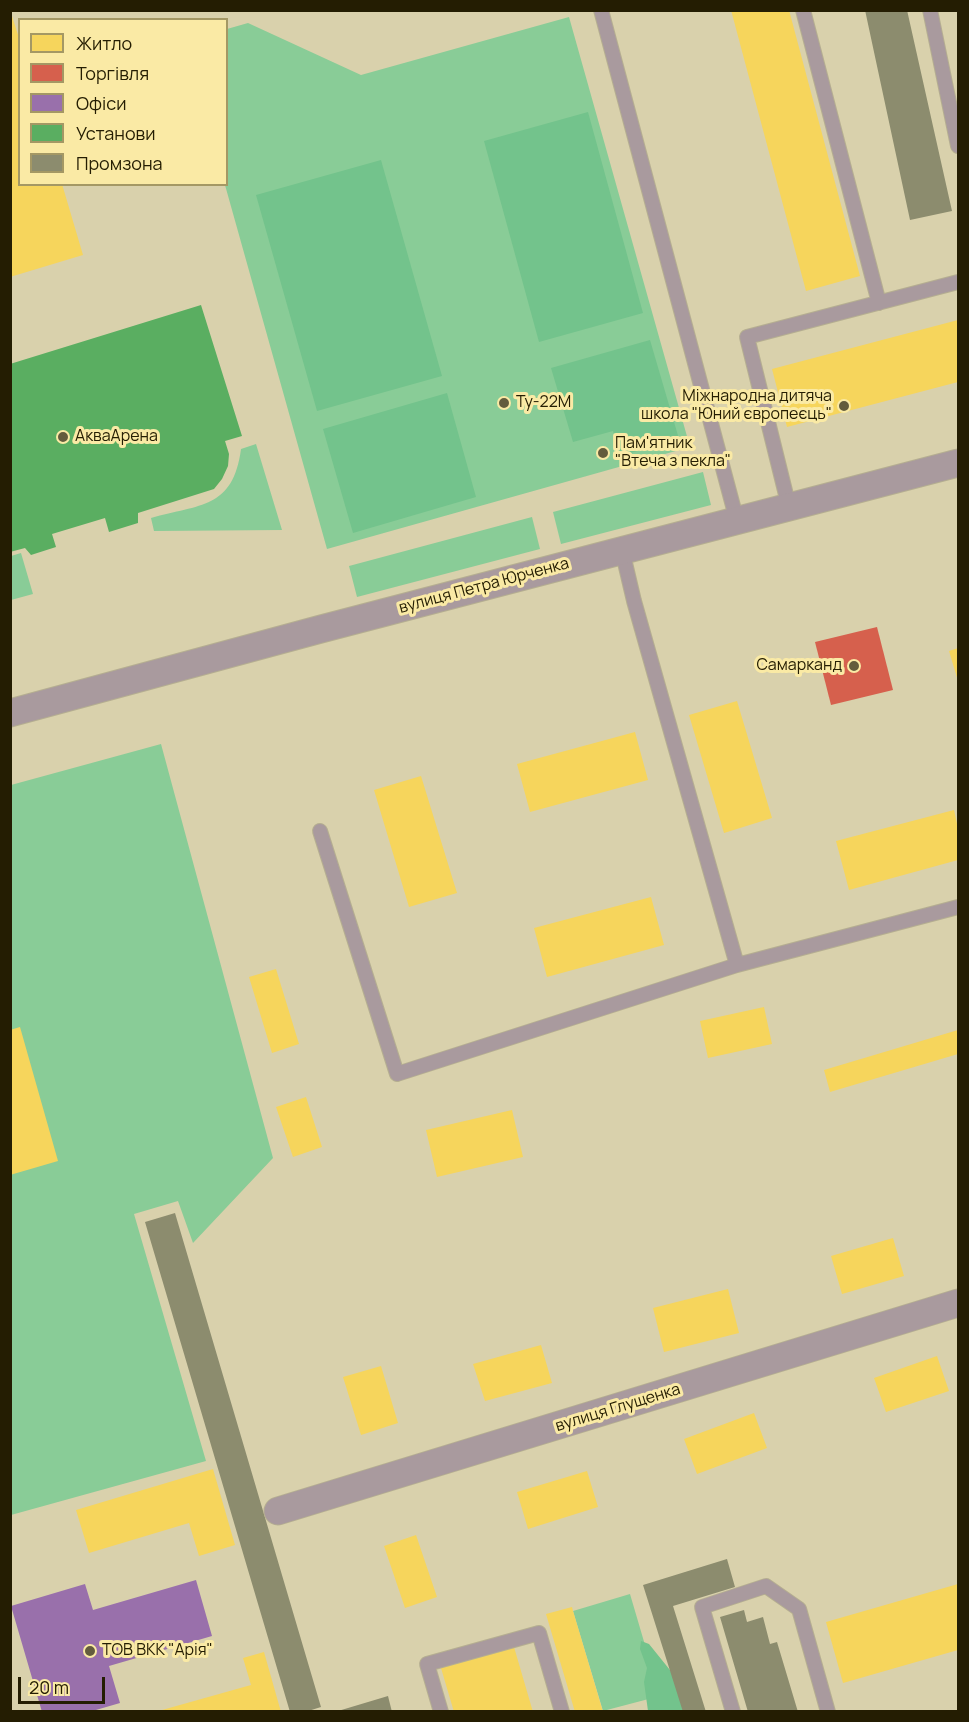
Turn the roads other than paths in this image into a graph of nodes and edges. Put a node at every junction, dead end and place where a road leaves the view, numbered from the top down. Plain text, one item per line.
1 (601, 10) edge
2 (803, 10) edge
3 (930, 10) edge
4 (958, 146) edge
5 (958, 282) edge
6 (879, 303) junction
7 (958, 463) edge
8 (789, 507) junction
9 (737, 521) junction
10 (622, 550) junction
11 (10, 713) edge
12 (320, 831) dead end
13 (958, 907) edge
14 (737, 964) junction
15 (958, 1303) edge
16 (278, 1511) dead end
17 (441, 1712) edge
18 (562, 1712) edge
19 (733, 1712) edge
20 (828, 1712) edge

1 - 9 lane
2 - 6 lane
3 - 4 lane
5 - 6 lane
6 - 8 lane
7 - 8 street, вулиця Петра Юрченка
8 - 9 street, вулиця Петра Юрченка
9 - 10 street, вулиця Петра Юрченка
10 - 11 street, вулиця Петра Юрченка
10 - 14 lane
12 - 14 lane
13 - 14 lane
15 - 16 street, вулиця Глущенка
17 - 18 lane
19 - 20 lane

